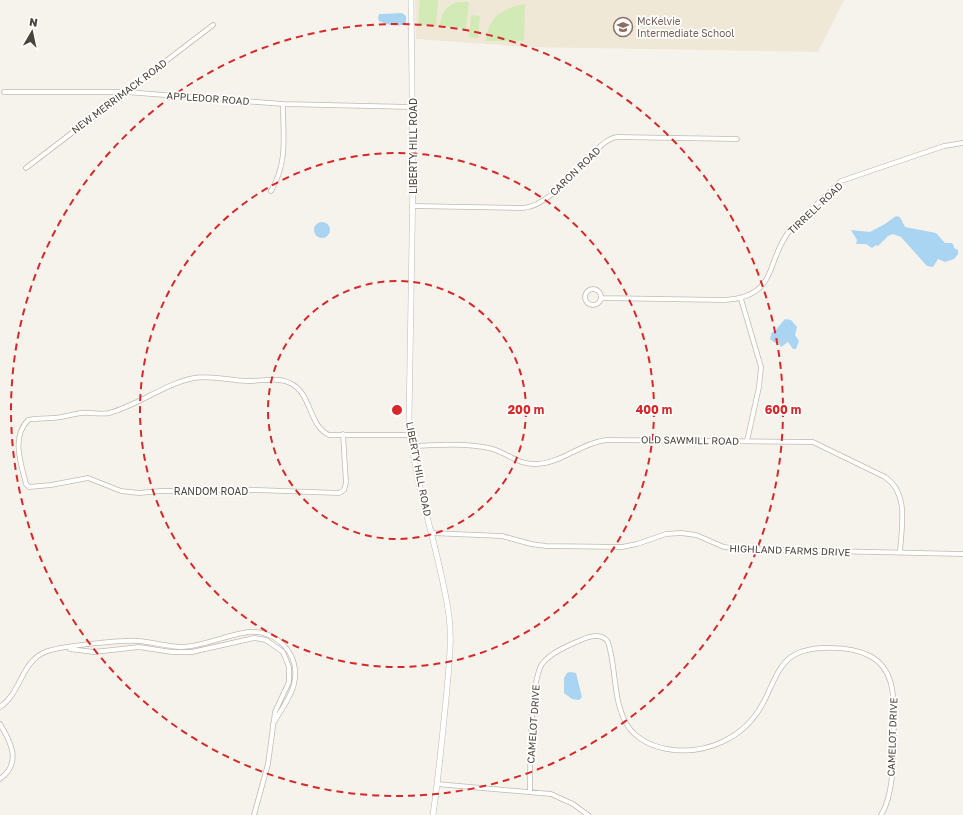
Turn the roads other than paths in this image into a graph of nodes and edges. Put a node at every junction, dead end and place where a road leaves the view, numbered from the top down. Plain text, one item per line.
1 (411, 0) edge
2 (213, 25) dead end
3 (4, 92) dead end
4 (126, 92) junction
5 (283, 104) junction
6 (412, 107) junction
7 (737, 139) dead end
8 (963, 143) edge
9 (26, 168) dead end
10 (270, 191) dead end
11 (413, 206) junction
12 (601, 298) junction
13 (741, 299) junction
14 (343, 434) junction
15 (410, 435) junction
16 (747, 441) junction
17 (413, 446) junction
18 (431, 533) junction
19 (900, 553) junction
20 (963, 554) edge
21 (125, 642) junction
22 (200, 644) junction
23 (285, 646) junction
24 (126, 647) junction
25 (62, 648) junction
26 (202, 650) junction
27 (283, 652) junction
28 (0, 707) edge
29 (0, 724) edge
30 (273, 724) junction
31 (0, 778) edge
32 (437, 784) junction
33 (530, 792) junction
34 (254, 815) edge
35 (433, 815) edge
36 (588, 815) edge
37 (881, 815) edge

1 - 6 street, LIBERTY HILL ROAD
2 - 4 street, NEW MERRIMACK ROAD
3 - 4 street, APPLEDOR ROAD
4 - 5 street, APPLEDOR ROAD
4 - 9 street, NEW MERRIMACK ROAD
5 - 6 street, APPLEDOR ROAD
5 - 10 street
6 - 11 street, LIBERTY HILL ROAD
7 - 11 street, CARON ROAD
8 - 13 street, TIRRELL ROAD
11 - 15 street, LIBERTY HILL ROAD
12 - 12 street, TIRRELL ROAD
12 - 13 street, TIRRELL ROAD
13 - 16 street
14 - 14 street, RANDOM ROAD
14 - 15 street
15 - 17 street, LIBERTY HILL ROAD
16 - 17 street, OLD SAWMILL ROAD
16 - 19 street, OLD SAWMILL ROAD
17 - 18 street, LIBERTY HILL ROAD
18 - 19 street, HIGHLAND FARMS DRIVE
18 - 32 street, LIBERTY HILL ROAD
19 - 20 street, HIGHLAND FARMS DRIVE
21 - 22 street
21 - 24 street
21 - 25 street
22 - 23 street
22 - 26 street
23 - 27 street
23 - 30 street
24 - 25 street
24 - 26 street
25 - 28 street
26 - 27 street
27 - 30 street
29 - 31 street
30 - 34 street
32 - 33 street
32 - 35 street, LIBERTY HILL ROAD
33 - 36 street
33 - 37 street, CAMELOT DRIVE

